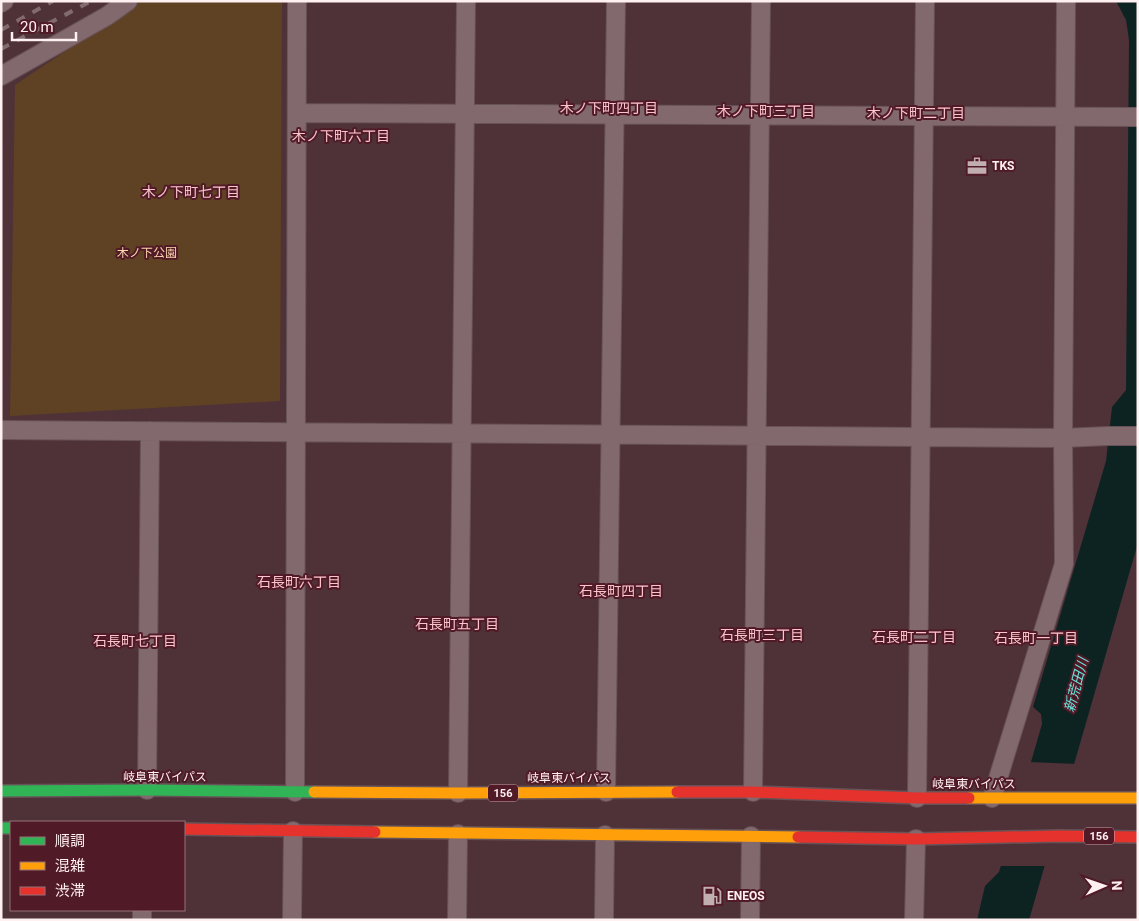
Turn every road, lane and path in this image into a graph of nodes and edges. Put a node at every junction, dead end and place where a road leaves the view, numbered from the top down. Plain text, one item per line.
1 (128, 1) edge
2 (297, 1) edge
3 (466, 1) edge
4 (616, 1) edge
5 (762, 1) edge
6 (924, 1) edge
7 (1066, 1) edge
8 (1, 76) edge
9 (297, 113) junction
10 (465, 114) junction
11 (615, 115) junction
12 (760, 115) junction
13 (923, 116) junction
14 (1066, 117) junction
15 (1138, 117) edge
16 (1, 430) edge
17 (150, 431) junction
18 (295, 432) junction
19 (462, 434) junction
20 (610, 435) junction
21 (757, 436) junction
22 (1138, 436) edge
23 (921, 437) junction
24 (1063, 438) junction
25 (147, 790) junction
26 (1, 791) edge
27 (295, 792) junction
28 (606, 792) junction
29 (753, 792) junction
30 (458, 793) junction
31 (917, 798) junction
32 (999, 798) junction
33 (1138, 798) edge
34 (185, 829) edge
35 (293, 831) junction
36 (458, 834) junction
37 (605, 835) junction
38 (751, 836) junction
39 (1138, 837) edge
40 (916, 838) junction
41 (292, 920) edge
42 (457, 920) edge
43 (604, 920) edge
44 (750, 920) edge
45 (914, 920) edge

1 - 8 street
2 - 9 street
3 - 10 street
4 - 11 street
5 - 12 street
6 - 13 street
7 - 14 street
9 - 10 street
9 - 18 street
10 - 11 street
10 - 19 street
11 - 12 street
11 - 20 street
12 - 13 street
12 - 21 street
13 - 14 street
13 - 23 street
14 - 15 street
14 - 24 street
16 - 17 street
17 - 18 street
17 - 25 street
18 - 19 street
18 - 27 street
19 - 20 street
19 - 30 street
20 - 21 street
20 - 28 street
21 - 23 street
21 - 29 street
22 - 24 street
23 - 24 street
23 - 31 street
24 - 32 street
25 - 26 highway, 岐阜東バイパス / 156
25 - 27 highway, 岐阜東バイパス / 156
27 - 30 highway, 岐阜東バイパス / 156
28 - 29 highway, 岐阜東バイパス / 156
28 - 30 highway, 岐阜東バイパス / 156
29 - 31 highway, 岐阜東バイパス / 156
31 - 32 highway, 岐阜東バイパス / 156
32 - 33 highway, 岐阜東バイパス / 156
34 - 35 highway, 156
35 - 36 highway, 156
35 - 41 street
36 - 37 highway, 156
36 - 42 street
37 - 38 highway, 156
37 - 43 street
38 - 40 highway, 156
38 - 44 street
39 - 40 highway, 156
40 - 45 street

